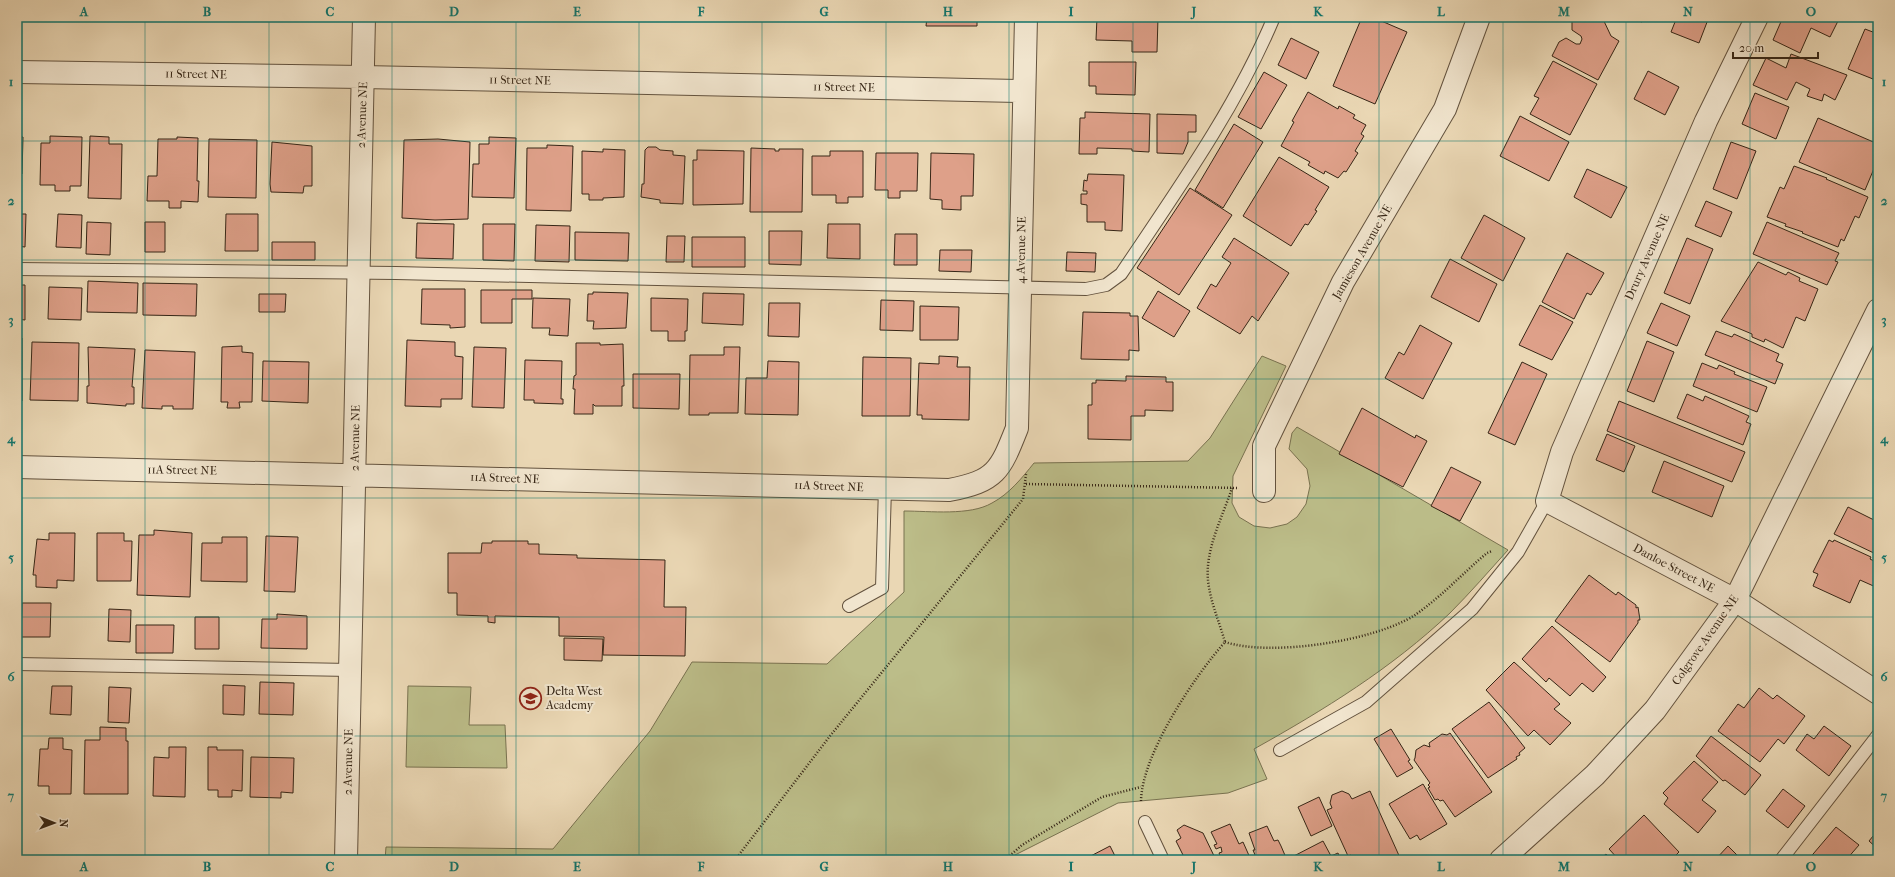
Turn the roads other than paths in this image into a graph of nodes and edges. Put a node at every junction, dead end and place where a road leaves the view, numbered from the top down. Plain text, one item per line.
1 (364, 17) edge
2 (1026, 17) edge
3 (1274, 17) edge
4 (1479, 17) edge
5 (1757, 17) edge
6 (17, 72) edge
7 (363, 77) junction
8 (1023, 91) junction
9 (17, 269) edge
10 (358, 273) junction
11 (1020, 287) junction
12 (1878, 310) edge
13 (17, 467) edge
14 (354, 474) junction
15 (991, 475) joint
16 (885, 488) junction
17 (1264, 491) road end
18 (1547, 501) junction
19 (1735, 600) junction
20 (849, 606) dead end
21 (17, 664) edge
22 (350, 670) junction
23 (1878, 693) edge
24 (1878, 735) edge
25 (1280, 750) dead end
26 (1145, 822) road end
27 (346, 860) edge
28 (1164, 860) edge
29 (1501, 860) edge
30 (1781, 860) edge

1 - 7 street, 2 Avenue NE
2 - 8 street, 4 Avenue NE
3 - 11 lane
4 - 17 street, Jamieson Avenue NE
5 - 18 street, Drury Avenue NE
6 - 7 street, 11 Street NE
7 - 8 street, 11 Street NE
7 - 10 street, 2 Avenue NE
8 - 11 street, 4 Avenue NE
9 - 10 lane
10 - 11 lane
10 - 14 street, 2 Avenue NE
11 - 15 street, 4 Avenue NE
12 - 19 street, Colgrove Avenue NE
13 - 14 street, 11A Street NE
14 - 16 street, 11A Street NE
14 - 22 street, 2 Avenue NE
15 - 16 street, 11A Street NE
16 - 20 lane
18 - 19 street, Danloe Street NE
18 - 25 lane
19 - 23 street, Danloe Street NE
19 - 29 street, Colgrove Avenue NE
21 - 22 lane
22 - 27 street, 2 Avenue NE
24 - 30 lane
26 - 28 lane

